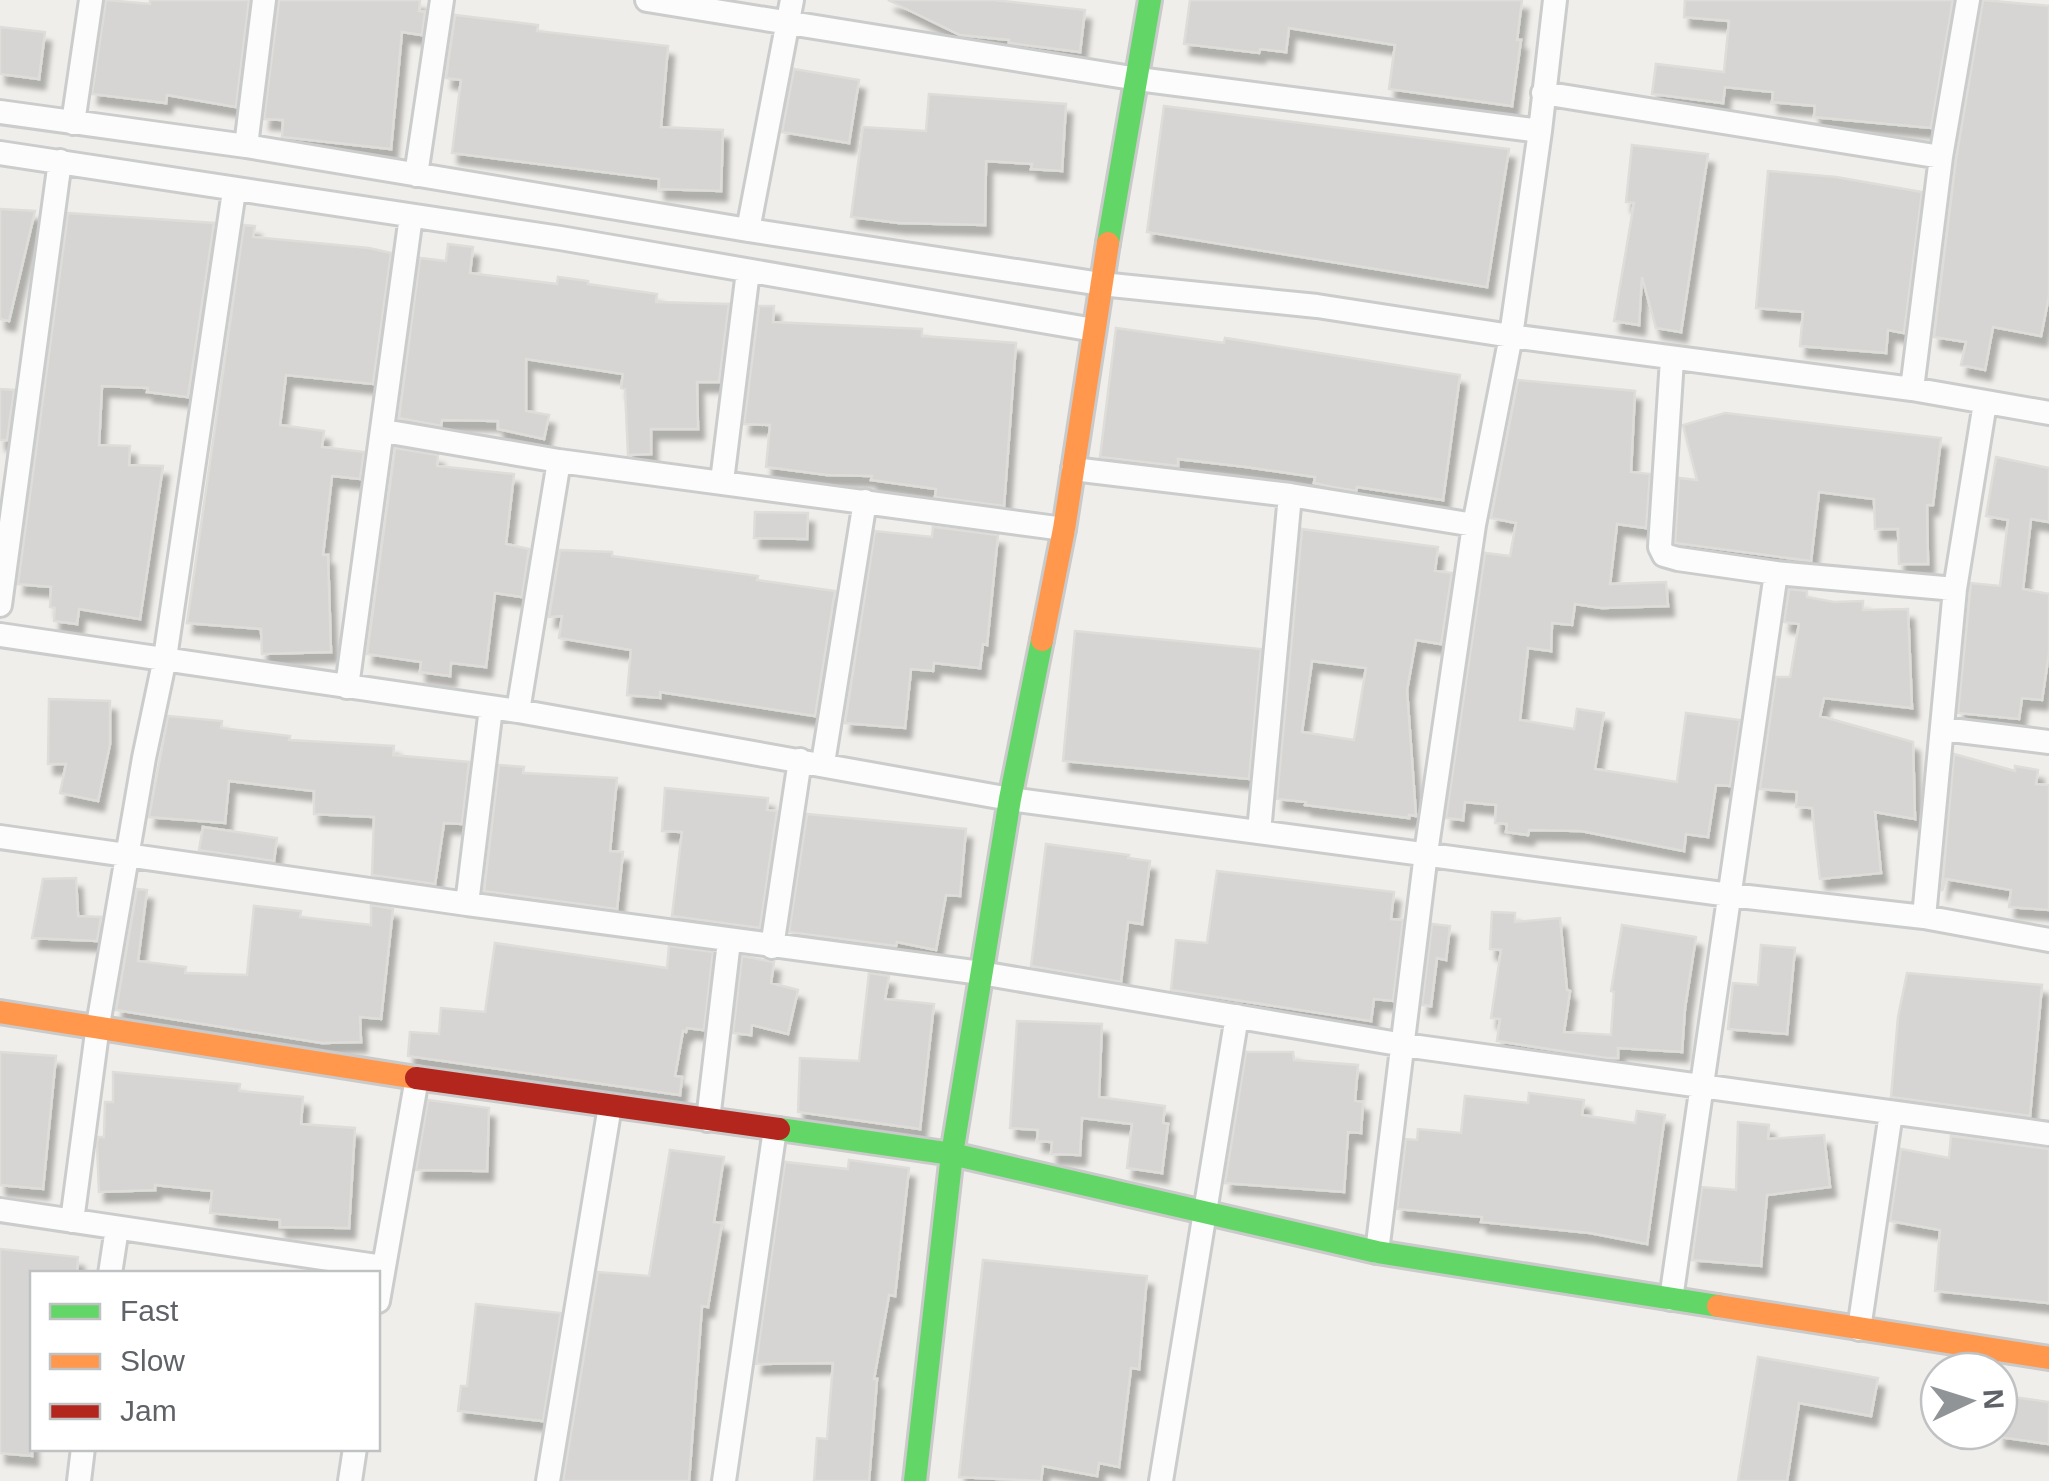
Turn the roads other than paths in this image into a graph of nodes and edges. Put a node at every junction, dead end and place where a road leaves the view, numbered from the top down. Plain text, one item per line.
1 (91, 0) edge
2 (264, 0) edge
3 (442, 0) edge
4 (646, 0) edge
5 (792, 0) edge
6 (1150, 0) edge
7 (1555, 0) edge
8 (1968, 0) edge
9 (788, 24) junction
10 (1138, 79) junction
11 (1543, 94) junction
12 (0, 112) edge
13 (74, 123) junction
14 (1540, 132) junction
15 (246, 146) junction
16 (0, 153) edge
17 (1941, 157) junction
18 (60, 161) junction
19 (416, 175) junction
20 (234, 191) junction
21 (411, 216) junction
22 (748, 230) junction
23 (748, 271) junction
24 (1102, 284) junction
25 (1094, 330) junction
26 (1510, 336) junction
27 (1672, 358) junction
28 (1912, 389) junction
29 (1985, 402) junction
30 (2049, 412) edge
31 (384, 430) junction
32 (558, 461) junction
33 (1073, 469) junction
34 (722, 481) junction
35 (1290, 495) junction
36 (865, 502) junction
37 (1474, 525) junction
38 (1064, 529) junction
39 (1776, 573) junction
40 (1954, 589) junction
41 (0, 605) edge
42 (0, 636) edge
43 (165, 658) junction
44 (347, 687) junction
45 (492, 708) junction
46 (518, 712) junction
47 (1943, 730) junction
48 (2049, 742) edge
49 (812, 762) junction
50 (1010, 799) junction
51 (1259, 832) junction
52 (0, 836) edge
53 (1426, 853) junction
54 (127, 856) junction
55 (1730, 895) junction
56 (467, 904) junction
57 (1924, 918) junction
58 (2049, 940) edge
59 (730, 941) junction
60 (772, 947) junction
61 (981, 973) junction
62 (0, 1012) edge
63 (1237, 1016) junction
64 (98, 1026) junction
65 (1404, 1045) junction
66 (417, 1078) junction
67 (1703, 1088) junction
68 (610, 1106) junction
69 (1891, 1113) junction
70 (708, 1120) junction
71 (775, 1129) junction
72 (2049, 1134) edge
73 (952, 1154) junction
74 (0, 1210) edge
75 (1207, 1213) junction
76 (72, 1221) junction
77 (116, 1228) junction
78 (1377, 1252) junction
79 (382, 1268) junction
80 (110, 1271) edge
81 (380, 1284) edge
82 (1670, 1298) junction
83 (1859, 1328) junction
84 (2049, 1358) edge
85 (83, 1451) edge
86 (355, 1451) edge
87 (78, 1481) edge
88 (350, 1481) edge
89 (548, 1481) edge
90 (724, 1481) edge
91 (916, 1481) edge
92 (1161, 1481) edge

1 - 13 street
2 - 15 street
3 - 19 street
4 - 9 street
5 - 9 street
6 - 10 street
7 - 11 street
8 - 17 street
9 - 10 street
9 - 22 street
10 - 14 street
10 - 24 street
11 - 14 street
11 - 17 street
12 - 13 street
13 - 15 street
14 - 26 street
15 - 19 street
16 - 18 street
17 - 28 street
18 - 20 street
18 - 41 street
19 - 22 street
20 - 21 street
20 - 43 street
21 - 23 street
21 - 31 street
22 - 24 street
23 - 25 street
23 - 34 street
24 - 25 street
24 - 26 street
25 - 33 street
26 - 27 street
26 - 37 street
27 - 28 street
27 - 39 street
28 - 29 street
29 - 30 street
29 - 40 street
31 - 32 street
31 - 44 street
32 - 34 street
32 - 46 street
33 - 35 street
33 - 38 street
34 - 36 street
35 - 37 street
35 - 51 street
36 - 38 street
36 - 49 street
37 - 53 street
38 - 50 street
39 - 40 street
39 - 55 street
40 - 47 street
42 - 43 street
43 - 44 street
43 - 54 street
44 - 45 street
45 - 46 street
45 - 56 street
46 - 49 street
47 - 48 street
47 - 57 street
49 - 50 street
49 - 60 street
50 - 51 street
50 - 61 street
51 - 53 street
52 - 54 street
53 - 55 street
53 - 65 street
54 - 56 street
54 - 64 street
55 - 57 street
55 - 67 street
56 - 59 street
57 - 58 street
59 - 60 street
59 - 70 street
60 - 61 street
61 - 63 street
61 - 73 street
62 - 64 street
63 - 65 street
63 - 75 street
64 - 66 street
64 - 76 street
65 - 67 street
65 - 78 street
66 - 68 street
66 - 79 street
67 - 69 street
67 - 82 street
68 - 70 street
68 - 89 street
69 - 72 street
69 - 83 street
70 - 71 street
71 - 73 street
71 - 90 street
73 - 75 street
73 - 91 street
74 - 76 street
75 - 78 street
75 - 92 street
76 - 77 street
77 - 79 street
77 - 80 street
78 - 82 street
79 - 81 street
82 - 83 street
83 - 84 street
85 - 87 street
86 - 88 street

